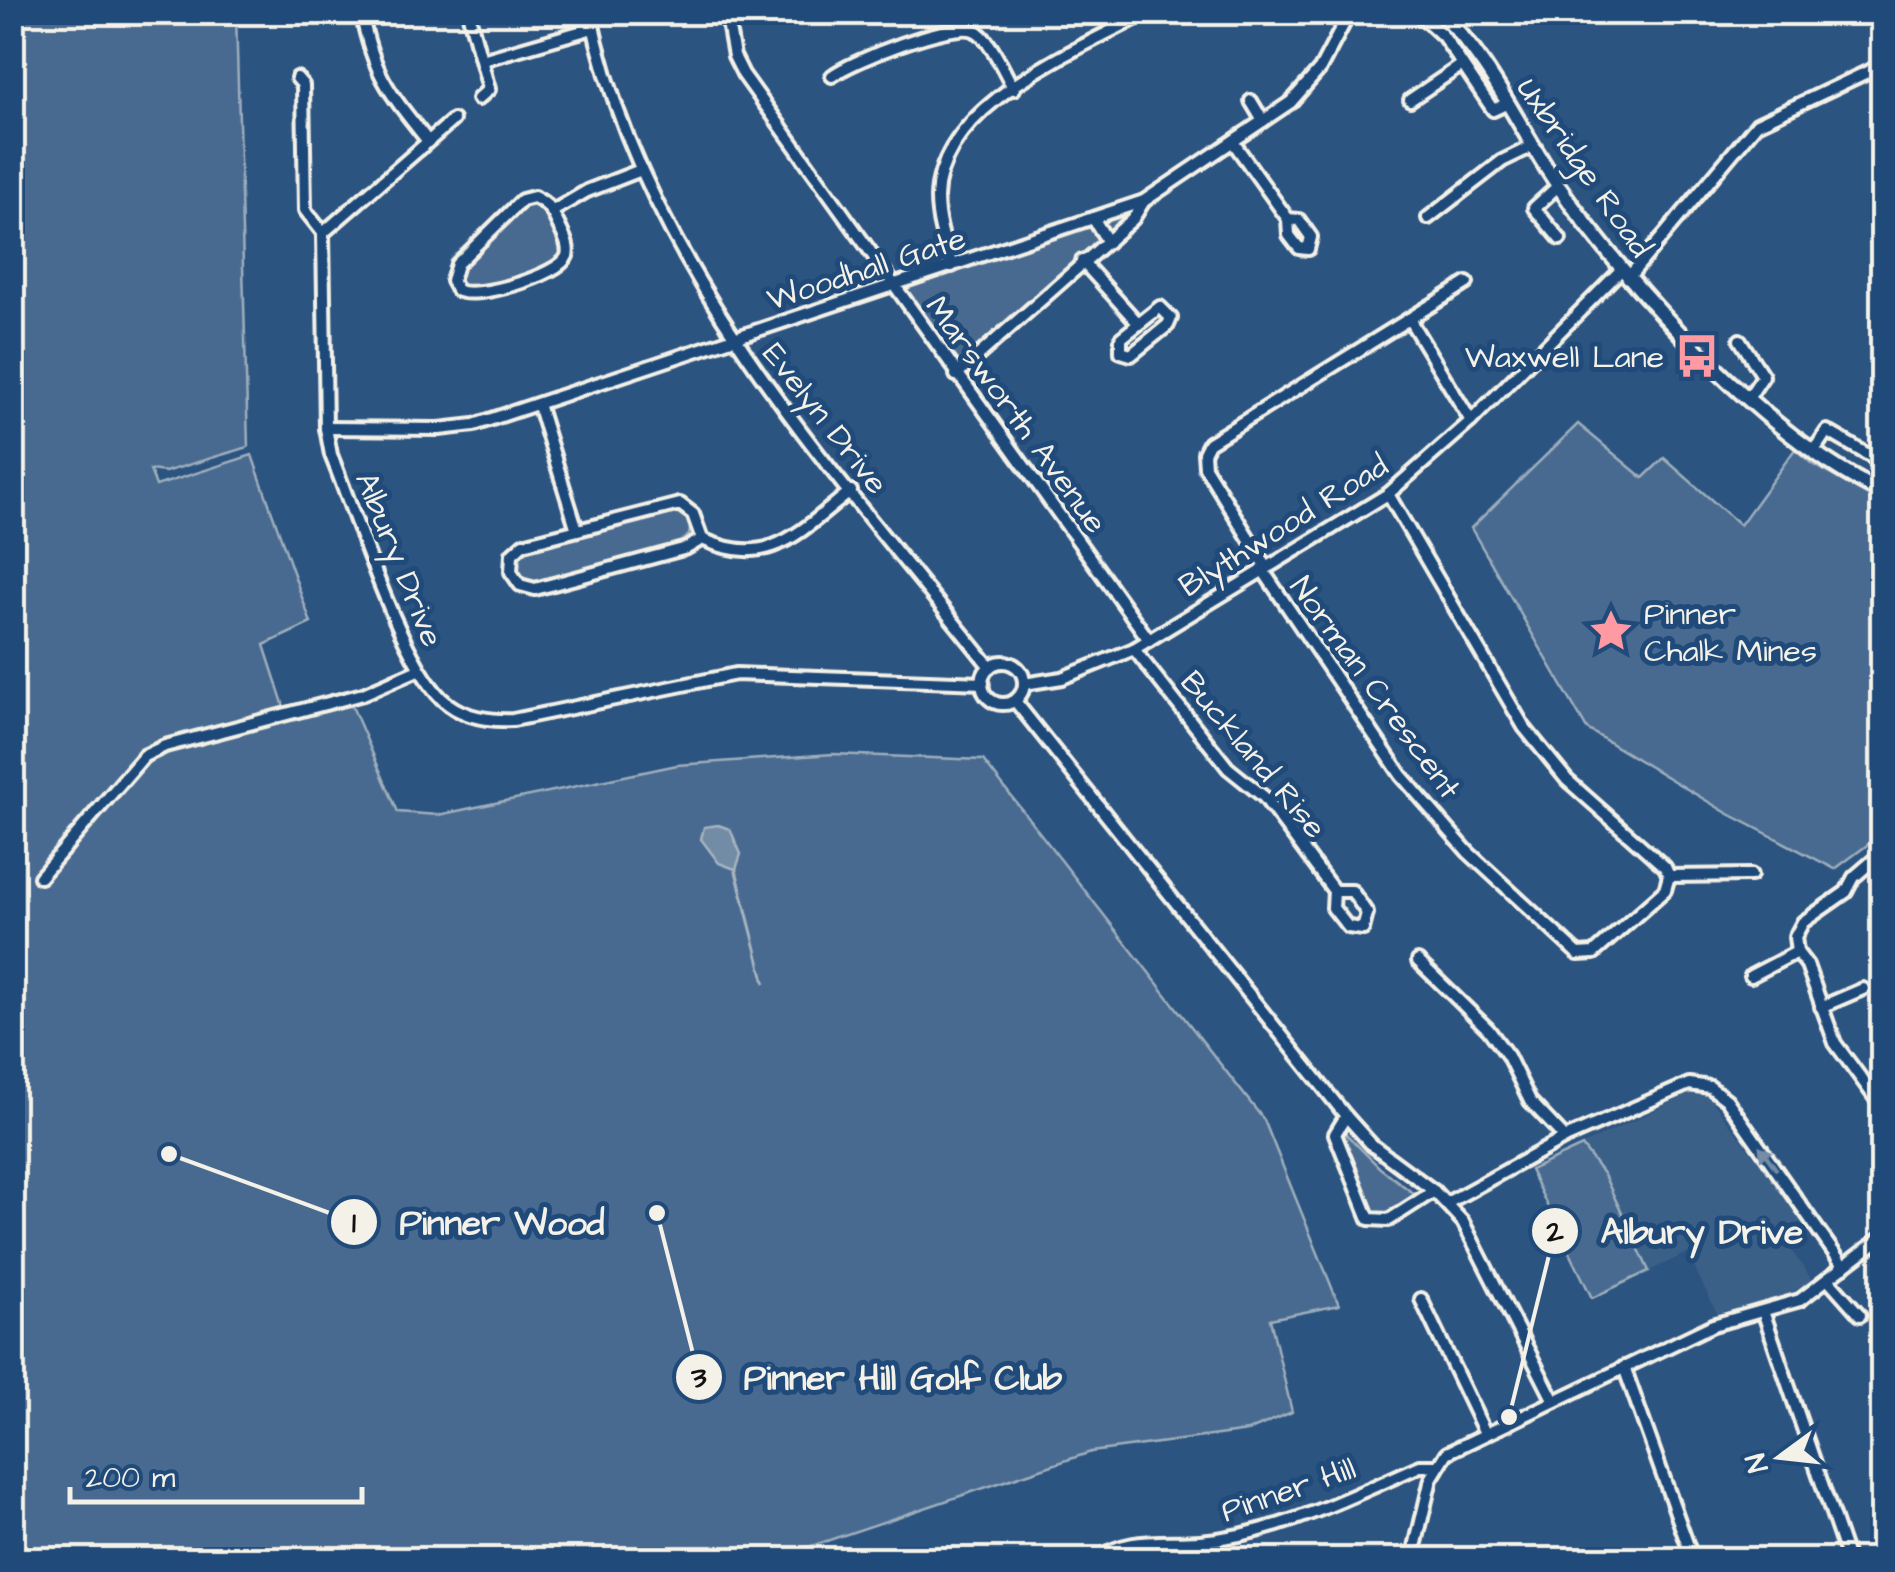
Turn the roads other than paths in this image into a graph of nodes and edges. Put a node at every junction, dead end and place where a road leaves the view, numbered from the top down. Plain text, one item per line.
1 (361, 12) edge
2 (468, 12) edge
3 (590, 12) edge
4 (726, 12) edge
5 (1148, 12) edge
6 (1350, 12) edge
7 (1422, 12) edge
8 (1439, 12) edge
9 (593, 28) junction
10 (482, 60) junction
11 (1462, 65) junction
12 (1882, 66) edge
13 (832, 76) dead end
14 (297, 78) dead end
15 (1014, 89) junction
16 (478, 99) dead end
17 (1410, 100) dead end
18 (1251, 101) dead end
19 (1506, 104) junction
20 (453, 120) dead end
21 (1263, 121) junction
22 (427, 140) junction
23 (1234, 142) junction
24 (1532, 146) junction
25 (641, 170) junction
26 (1558, 186) junction
27 (1144, 201) junction
28 (553, 211) junction
29 (1093, 218) junction
30 (1428, 218) dead end
31 (1288, 219) dead end
32 (323, 232) junction
33 (1560, 239) dead end
34 (1108, 242) junction
35 (1082, 261) junction
36 (952, 266) junction
37 (1625, 274) junction
38 (1467, 284) dead end
39 (892, 285) junction
40 (1409, 318) junction
41 (1138, 323) junction
42 (734, 339) junction
43 (1740, 340) dead end
44 (956, 374) junction
45 (1749, 396) junction
46 (538, 404) junction
47 (1472, 421) junction
48 (326, 428) junction
49 (1813, 452) junction
50 (1882, 462) edge
51 (851, 491) junction
52 (1882, 492) edge
53 (1388, 494) junction
54 (577, 530) junction
55 (702, 539) junction
56 (1264, 568) junction
57 (1149, 640) junction
58 (1134, 650) junction
59 (990, 667) junction
60 (418, 670) junction
61 (983, 684) junction
62 (1024, 684) junction
63 (1015, 700) junction
64 (1882, 853) edge
65 (1746, 871) dead end
66 (1669, 876) junction
67 (40, 877) dead end
68 (1334, 891) dead end
69 (1797, 952) junction
70 (1418, 961) dead end
71 (1751, 976) dead end
72 (1864, 989) dead end
73 (1821, 1007) junction
74 (1882, 1107) edge
75 (1346, 1116) junction
76 (1565, 1138) junction
77 (1434, 1191) junction
78 (1447, 1203) junction
79 (1882, 1237) edge
80 (1844, 1267) junction
81 (1828, 1278) junction
82 (1421, 1299) dead end
83 (1763, 1312) junction
84 (1860, 1315) dead end
85 (1624, 1367) junction
86 (1554, 1401) junction
87 (1485, 1433) junction
88 (1436, 1466) junction
89 (1096, 1560) edge
90 (1412, 1560) edge
91 (1693, 1560) edge
92 (1848, 1560) edge

1 - 22 street
2 - 10 street
3 - 9 street, Evelyn Drive
4 - 39 street, Marsworth Avenue
5 - 15 street
6 - 21 street, Woodhall Gate
7 - 11 street
8 - 19 main road, Uxbridge Road
9 - 10 street
9 - 25 street, Evelyn Drive
10 - 16 street
11 - 17 street
11 - 19 street
12 - 37 street
13 - 15 street
14 - 32 street
15 - 36 street
18 - 21 street
19 - 24 main road, Uxbridge Road
20 - 22 street
21 - 23 street, Woodhall Gate
22 - 32 street
23 - 27 street, Woodhall Gate
23 - 31 street
24 - 26 main road, Uxbridge Road
24 - 30 street
25 - 28 street
25 - 42 street, Evelyn Drive
26 - 33 street
26 - 37 main road, Uxbridge Road
27 - 29 street, Woodhall Gate
27 - 34 street
28 - 28 street
29 - 34 street
29 - 36 street, Woodhall Gate
32 - 48 street, Albury Drive
34 - 35 street
35 - 41 street
35 - 44 street
36 - 39 street, Woodhall Gate
37 - 45 main road, Uxbridge Road
37 - 47 street, Blythwood Road
38 - 40 street, Norman Crescent
39 - 42 street, Woodhall Gate
39 - 44 street, Marsworth Avenue
40 - 47 street
40 - 56 street, Norman Crescent
41 - 41 street
42 - 46 street, Woodhall Gate
42 - 51 street, Evelyn Drive
43 - 45 street
44 - 57 street, Marsworth Avenue
45 - 49 main road, Uxbridge Road
46 - 48 street, Woodhall Gate
46 - 54 street
47 - 53 street, Blythwood Road
48 - 60 street, Albury Drive
49 - 50 street
49 - 52 main road, Uxbridge Road
51 - 55 street
51 - 59 street, Evelyn Drive
53 - 56 street, Blythwood Road
53 - 66 street
54 - 55 street
54 - 55 street
56 - 57 street, Blythwood Road
56 - 66 street, Norman Crescent
57 - 58 street, Blythwood Road
58 - 62 street, Blythwood Road
58 - 68 street, Buckland Rise
59 - 61 street
59 - 62 street
60 - 61 street, Albury Drive
60 - 67 street
61 - 63 street
62 - 63 street
63 - 75 street
64 - 69 street
65 - 66 street
69 - 71 street
69 - 73 street
70 - 76 street
72 - 73 street
73 - 74 street
75 - 77 street
75 - 77 street
76 - 78 street
80 -> 76 street
77 - 78 street
78 - 86 street
79 - 80 street
80 - 81 street
81 - 83 street
81 - 84 street
82 - 87 street
83 - 85 street
83 - 92 street
85 - 86 street
85 - 91 street
86 - 87 street
87 - 88 street
88 - 89 street, Pinner Hill
88 - 90 street

